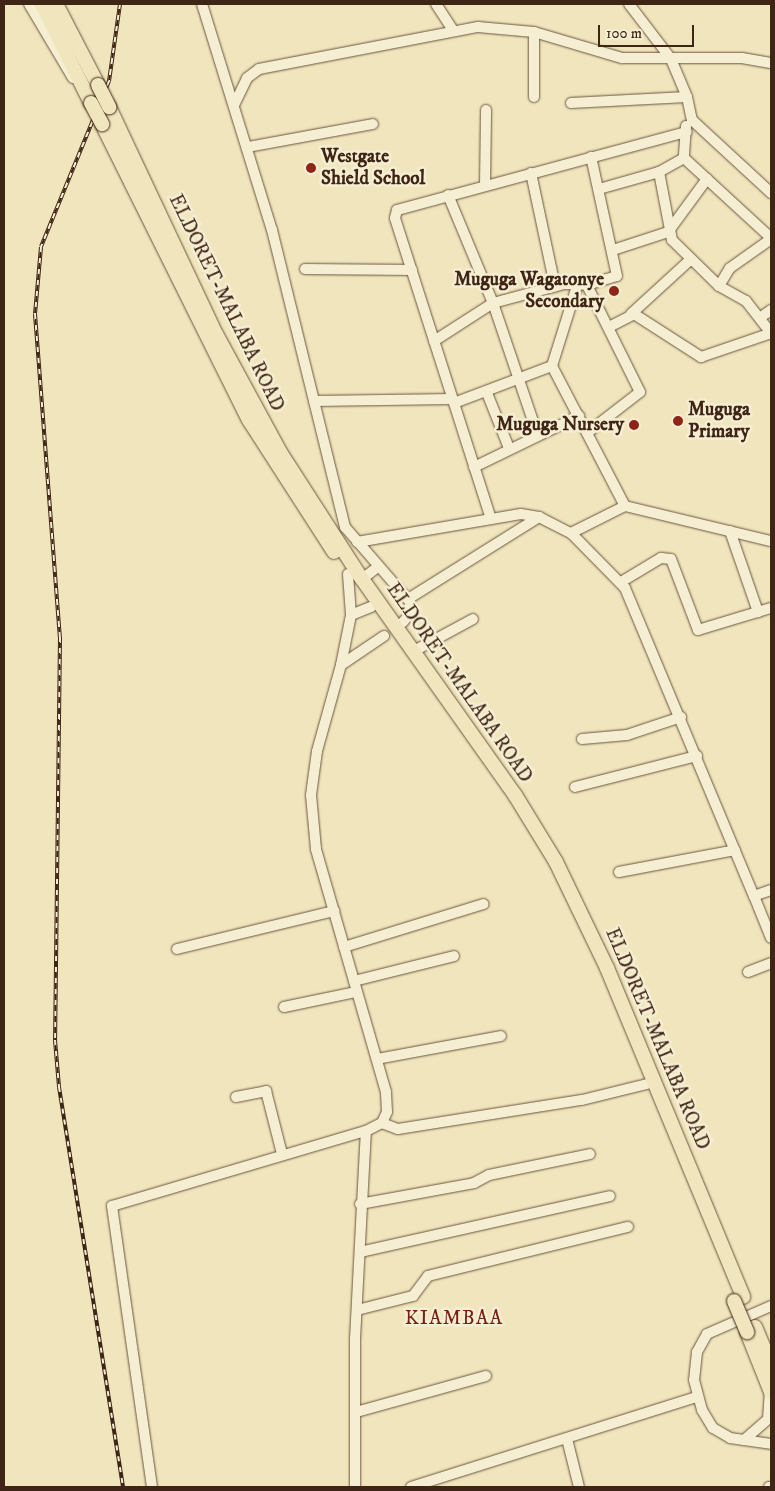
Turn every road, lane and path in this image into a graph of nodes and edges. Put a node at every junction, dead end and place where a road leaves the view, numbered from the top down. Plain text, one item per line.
1 (29, 4) edge
2 (42, 4) edge
3 (56, 4) edge
4 (202, 4) edge
5 (439, 4) edge
6 (629, 4) edge
7 (453, 30) junction
8 (534, 32) junction
9 (670, 59) junction
10 (771, 63) edge
11 (534, 97) dead end
12 (688, 97) junction
13 (91, 103) junction
14 (571, 103) dead end
15 (234, 105) junction
16 (486, 110) dead end
17 (692, 120) junction
18 (373, 124) dead end
19 (687, 132) junction
20 (248, 147) junction
21 (591, 157) junction
22 (684, 158) junction
23 (659, 172) junction
24 (531, 173) junction
25 (707, 179) junction
26 (485, 185) junction
27 (599, 189) junction
28 (771, 192) edge
29 (448, 195) junction
30 (668, 232) junction
31 (771, 238) edge
32 (613, 250) junction
33 (690, 260) junction
34 (305, 269) dead end
35 (412, 270) junction
36 (555, 286) junction
37 (582, 286) junction
38 (719, 286) junction
39 (493, 303) junction
40 (771, 310) edge
41 (631, 314) junction
42 (761, 317) junction
43 (609, 327) junction
44 (771, 333) edge
45 (434, 341) junction
46 (552, 366) junction
47 (519, 377) junction
48 (487, 393) junction
49 (314, 400) junction
50 (453, 401) junction
51 (579, 416) junction
52 (537, 433) junction
53 (587, 433) junction
54 (509, 448) junction
55 (474, 467) junction
56 (625, 506) junction
57 (538, 517) junction
58 (490, 519) junction
59 (730, 531) junction
60 (571, 533) junction
61 (771, 541) edge
62 (357, 542) junction
63 (379, 566) junction
64 (348, 574) junction
65 (362, 579) junction
66 (621, 582) junction
67 (408, 599) junction
68 (371, 607) junction
69 (771, 608) edge
70 (758, 612) junction
71 (351, 615) junction
72 (473, 619) dead end
73 (403, 622) dead end
74 (384, 636) dead end
75 (414, 651) junction
76 (342, 665) junction
77 (681, 717) junction
78 (582, 738) dead end
79 (698, 756) junction
80 (574, 787) dead end
81 (735, 850) junction
82 (619, 872) dead end
83 (771, 890) edge
84 (754, 896) junction
85 (484, 904) dead end
86 (334, 911) junction
87 (771, 938) edge
88 (344, 947) junction
89 (177, 949) dead end
90 (454, 956) dead end
91 (771, 963) edge
92 (748, 972) dead end
93 (355, 986) junction
94 (284, 1007) dead end
95 (502, 1036) dead end
96 (376, 1059) junction
97 (647, 1084) junction
98 (236, 1097) dead end
99 (382, 1123) junction
100 (366, 1131) junction
101 (282, 1154) junction
102 (590, 1154) dead end
103 (610, 1196) dead end
104 (360, 1204) junction
105 (628, 1227) dead end
106 (360, 1252) junction
107 (739, 1299) junction
108 (771, 1306) edge
109 (357, 1310) junction
110 (751, 1330) junction
111 (771, 1365) edge
112 (486, 1376) dead end
113 (771, 1390) edge
114 (697, 1397) junction
115 (356, 1412) junction
116 (567, 1439) junction
117 (743, 1440) junction
118 (771, 1444) edge
119 (444, 1483) edge
120 (152, 1487) edge
121 (355, 1487) edge
122 (411, 1487) edge
123 (579, 1487) edge

1 - 13 street
2 - 13 highway
3 - 65 highway, ELDORET-MALABA ROAD, bridge
4 - 15 street
5 - 7 street
6 - 9 street
7 - 8 street
7 - 15 street
8 - 9 street
8 - 11 street
9 - 10 street
9 - 12 street
12 - 14 street
12 - 17 street
13 - 64 highway, ELDORET-MALABA ROAD, bridge
15 - 20 street
16 - 26 street
17 - 19 street
17 - 28 street
18 - 20 street
19 - 21 street
19 - 22 street
20 - 49 street
21 - 24 street
21 - 27 street
22 - 23 street
22 - 25 street
23 - 27 street
23 - 30 street
24 - 26 street
24 - 36 street
25 - 30 street
25 - 31 street
26 - 29 street
27 - 32 street
29 - 35 street
29 - 39 street
30 - 32 street
30 - 33 street
31 - 38 street
32 - 37 street
33 - 38 street
33 - 41 street
34 - 35 street
35 - 45 street
36 - 37 street
36 - 39 street
37 - 43 street
37 - 46 street
38 - 42 street
39 - 45 street
39 - 47 street
40 - 42 street
41 - 43 street
41 - 44 street
42 - 44 street
43 - 53 street
45 - 50 street
46 - 47 street
46 - 51 street
47 - 48 street
47 - 52 street
48 - 50 street
48 - 54 street
49 - 50 street
49 - 62 street
50 - 55 street
51 - 52 street
51 - 53 street
52 - 54 street
53 - 56 street
54 - 55 street
55 - 58 street
56 - 59 street
56 - 60 street
57 - 58 street
57 - 60 street
57 - 67 street
58 - 62 street
59 - 61 street
59 - 70 street
60 - 66 street
62 - 63 street
63 - 65 street
63 - 67 street
64 - 68 highway, ELDORET-MALABA ROAD
64 - 71 street
65 - 75 highway, ELDORET-MALABA ROAD
66 - 70 street
66 - 77 street
67 - 73 street
68 - 71 street
68 - 97 highway, ELDORET-MALABA ROAD
69 - 70 street
71 - 76 street
72 - 75 street
74 - 76 street
75 - 107 highway, ELDORET-MALABA ROAD
76 - 86 street
77 - 78 street
77 - 79 street
79 - 80 street
79 - 81 street
81 - 82 street
81 - 84 street
83 - 84 street
84 - 87 street
85 - 88 street
86 - 88 street
86 - 89 street
88 - 93 street
90 - 93 street
91 - 92 street
93 - 94 street
93 - 96 street
95 - 96 street
96 - 99 street
97 - 99 street
97 - 107 highway, ELDORET-MALABA ROAD
98 - 101 street
99 - 100 street
100 - 101 street
100 - 104 street
101 - 120 street
102 - 104 street
103 - 106 street
104 - 106 street
105 - 109 street
106 - 109 street
107 - 110 highway, bridge
108 - 114 street
109 - 115 street
110 - 111 highway
110 - 113 highway
112 - 115 street
113 - 117 street
114 - 116 street
114 - 117 street
115 - 121 street
116 - 119 street
116 - 123 street
117 - 118 street
119 - 122 street

